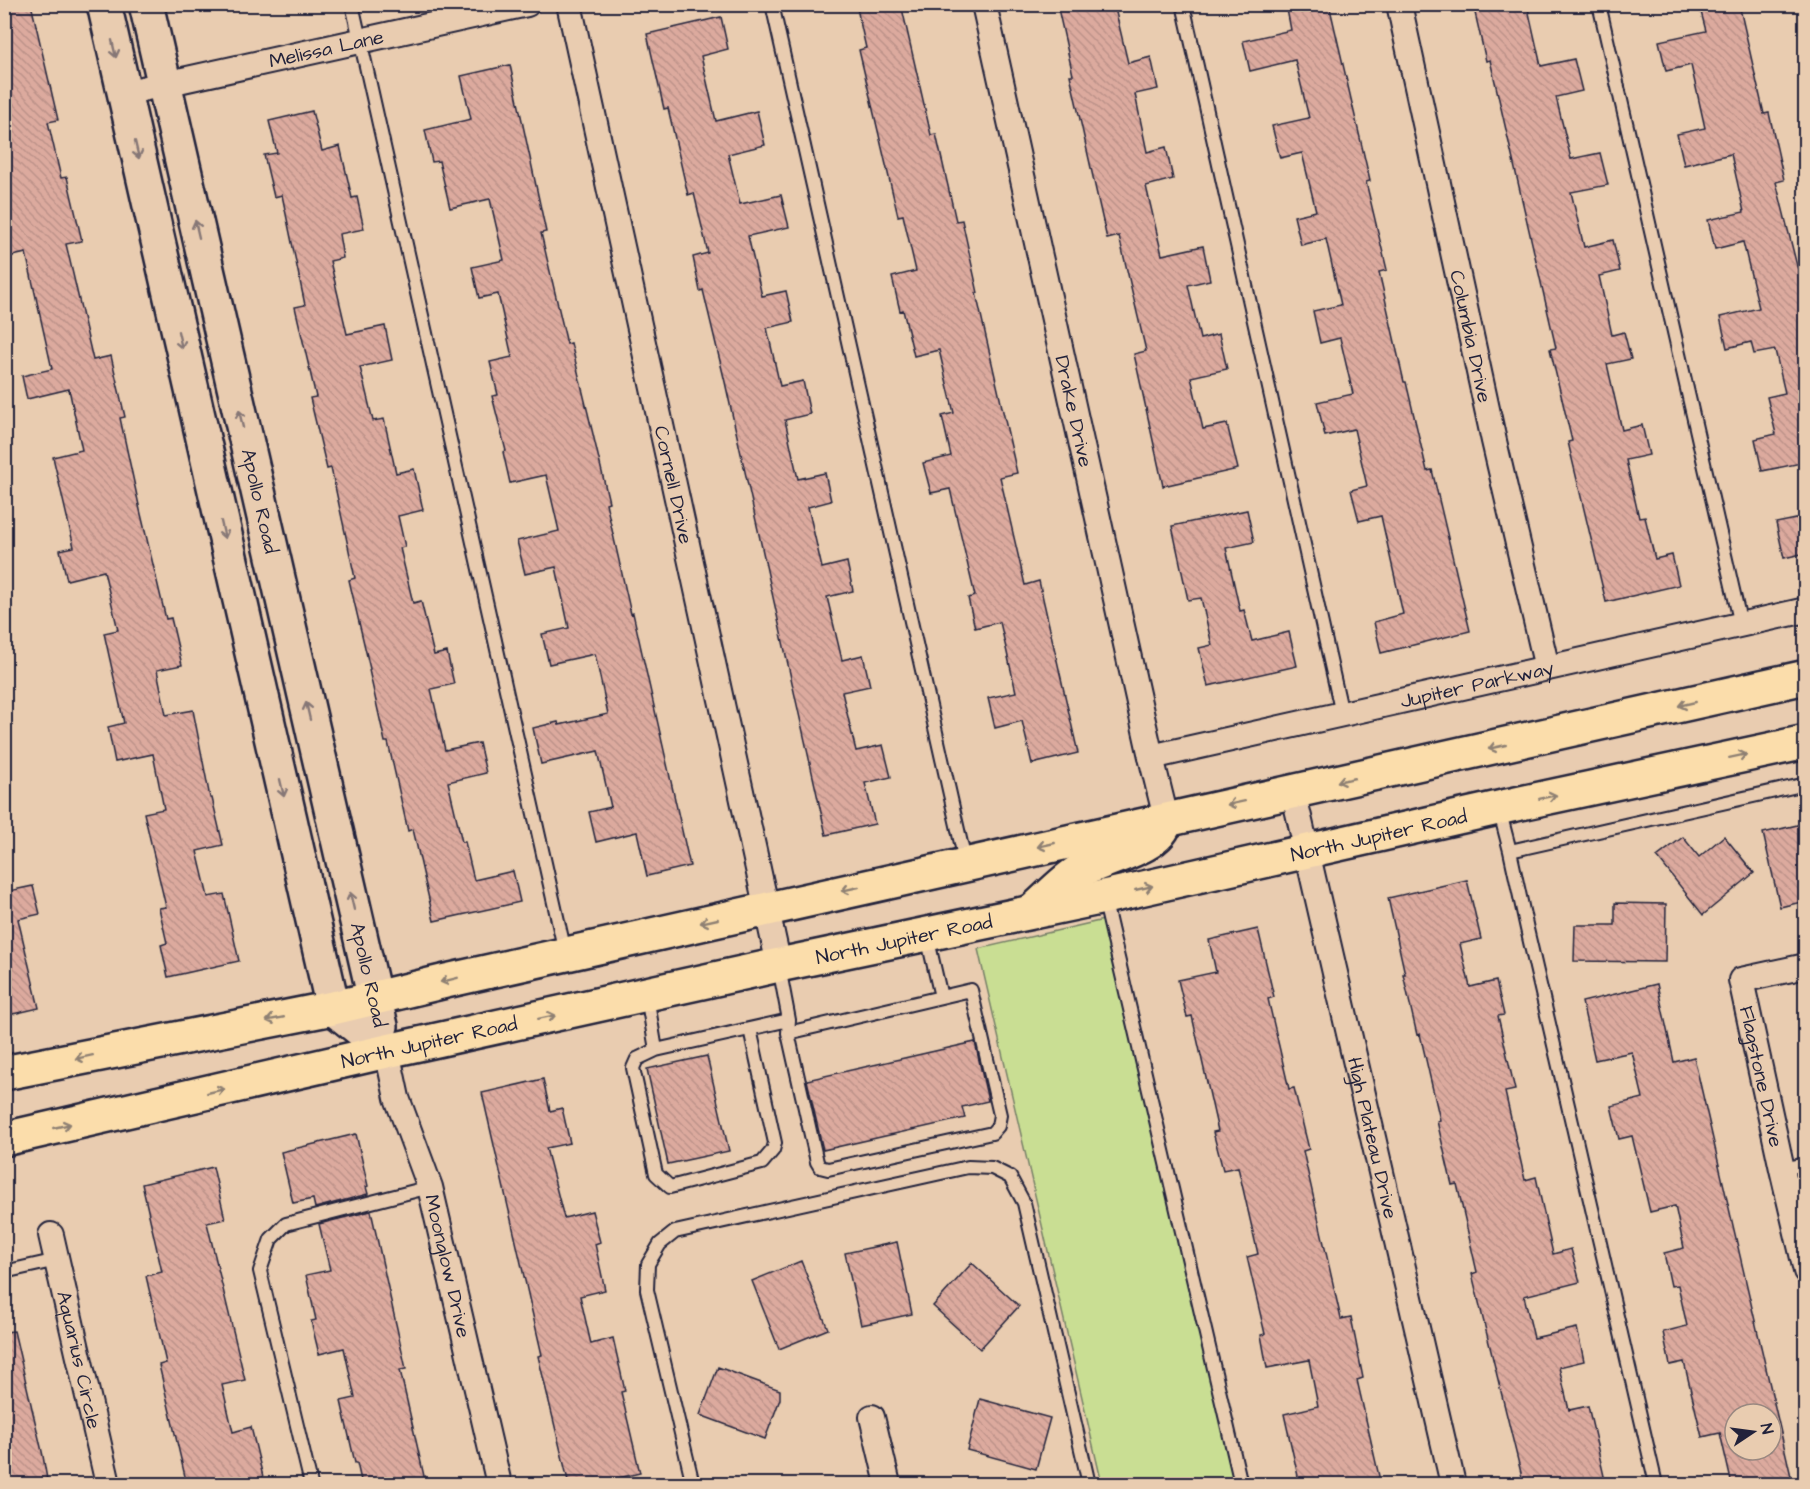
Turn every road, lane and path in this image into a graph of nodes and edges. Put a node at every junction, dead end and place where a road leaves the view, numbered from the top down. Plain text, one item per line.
1 (104, 4) edge
2 (146, 4) edge
3 (352, 4) edge
4 (527, 4) edge
5 (569, 4) edge
6 (772, 4) edge
7 (984, 4) edge
8 (1183, 4) edge
9 (1399, 4) edge
10 (1599, 4) edge
11 (360, 40) junction
12 (164, 83) junction
13 (124, 93) junction
14 (1806, 610) edge
15 (1741, 625) junction
16 (1547, 668) junction
17 (1806, 678) edge
18 (1342, 714) junction
19 (1806, 742) edge
20 (1151, 757) junction
21 (1806, 784) edge
22 (1293, 791) junction
23 (1498, 808) junction
24 (1166, 818) junction
25 (1306, 850) junction
26 (1510, 851) junction
27 (965, 863) junction
28 (1104, 897) junction
29 (766, 908) junction
30 (1031, 912) junction
31 (927, 935) junction
32 (566, 953) junction
33 (779, 965) junction
34 (1806, 966) edge
35 (646, 995) junction
36 (941, 997) junction
37 (375, 999) junction
38 (333, 1008) junction
39 (789, 1027) junction
40 (750, 1029) junction
41 (656, 1050) junction
42 (387, 1051) junction
43 (4, 1073) edge
44 (4, 1139) edge
45 (1806, 1164) edge
46 (1782, 1169) junction
47 (430, 1187) junction
48 (51, 1235) dead end
49 (57, 1260) junction
50 (1806, 1271) edge
51 (4, 1272) edge
52 (872, 1417) dead end
53 (108, 1485) edge
54 (311, 1485) edge
55 (499, 1485) edge
56 (693, 1485) edge
57 (888, 1485) edge
58 (1089, 1485) edge
59 (1241, 1485) edge
60 (1453, 1485) edge
61 (1656, 1485) edge

1 -> 13 street
2 - 12 street, Apollo Road
3 - 11 lane
4 - 11 street, Melissa Lane
5 - 29 street, Cornell Drive
6 - 27 lane
7 - 20 street, Drake Drive
8 - 18 lane
9 - 16 street, Columbia Drive
10 - 15 lane
11 - 12 street, Melissa Lane
11 - 32 lane
12 - 13 street, Melissa Lane
37 -> 12 street, Apollo Road
13 -> 38 street
14 - 15 street, Jupiter Parkway
15 - 16 street, Jupiter Parkway
16 - 18 street, Jupiter Parkway
17 -> 22 main road
18 - 20 street, Jupiter Parkway
23 -> 19 main road, North Jupiter Road
20 - 24 street, Drake Drive
21 - 26 lane
22 -> 24 main road
22 - 25 street, High Plateau Drive
23 - 25 main road, North Jupiter Road
23 - 26 lane
24 -> 27 main road
24 - 30 main road
28 -> 25 main road, North Jupiter Road
25 - 60 street, High Plateau Drive
26 - 61 lane
27 -> 29 main road
28 - 30 main road, North Jupiter Road
28 - 59 lane
29 -> 32 main road
29 - 33 street, Cornell Drive
30 - 31 main road, North Jupiter Road
31 - 33 main road, North Jupiter Road
31 - 36 lane
32 -> 37 main road
33 - 35 main road, North Jupiter Road
33 - 39 lane
34 - 46 street, Flagstone Drive
35 - 41 lane
42 -> 35 main road, North Jupiter Road
36 - 39 lane
36 - 39 lane
37 - 38 main road
37 - 42 street, Apollo Road
38 - 42 street, Apollo Road
38 -> 43 main road
39 - 40 lane
40 - 41 lane
40 - 41 lane
44 -> 42 main road, North Jupiter Road
42 - 47 street, Moonglow Drive
45 - 46 lane
46 - 50 street, Flagstone Drive
47 - 54 lane
47 - 55 street, Moonglow Drive
48 - 49 street, Aquarius Circle
49 - 51 lane
49 - 53 street, Aquarius Circle
52 - 57 street
56 - 58 lane

